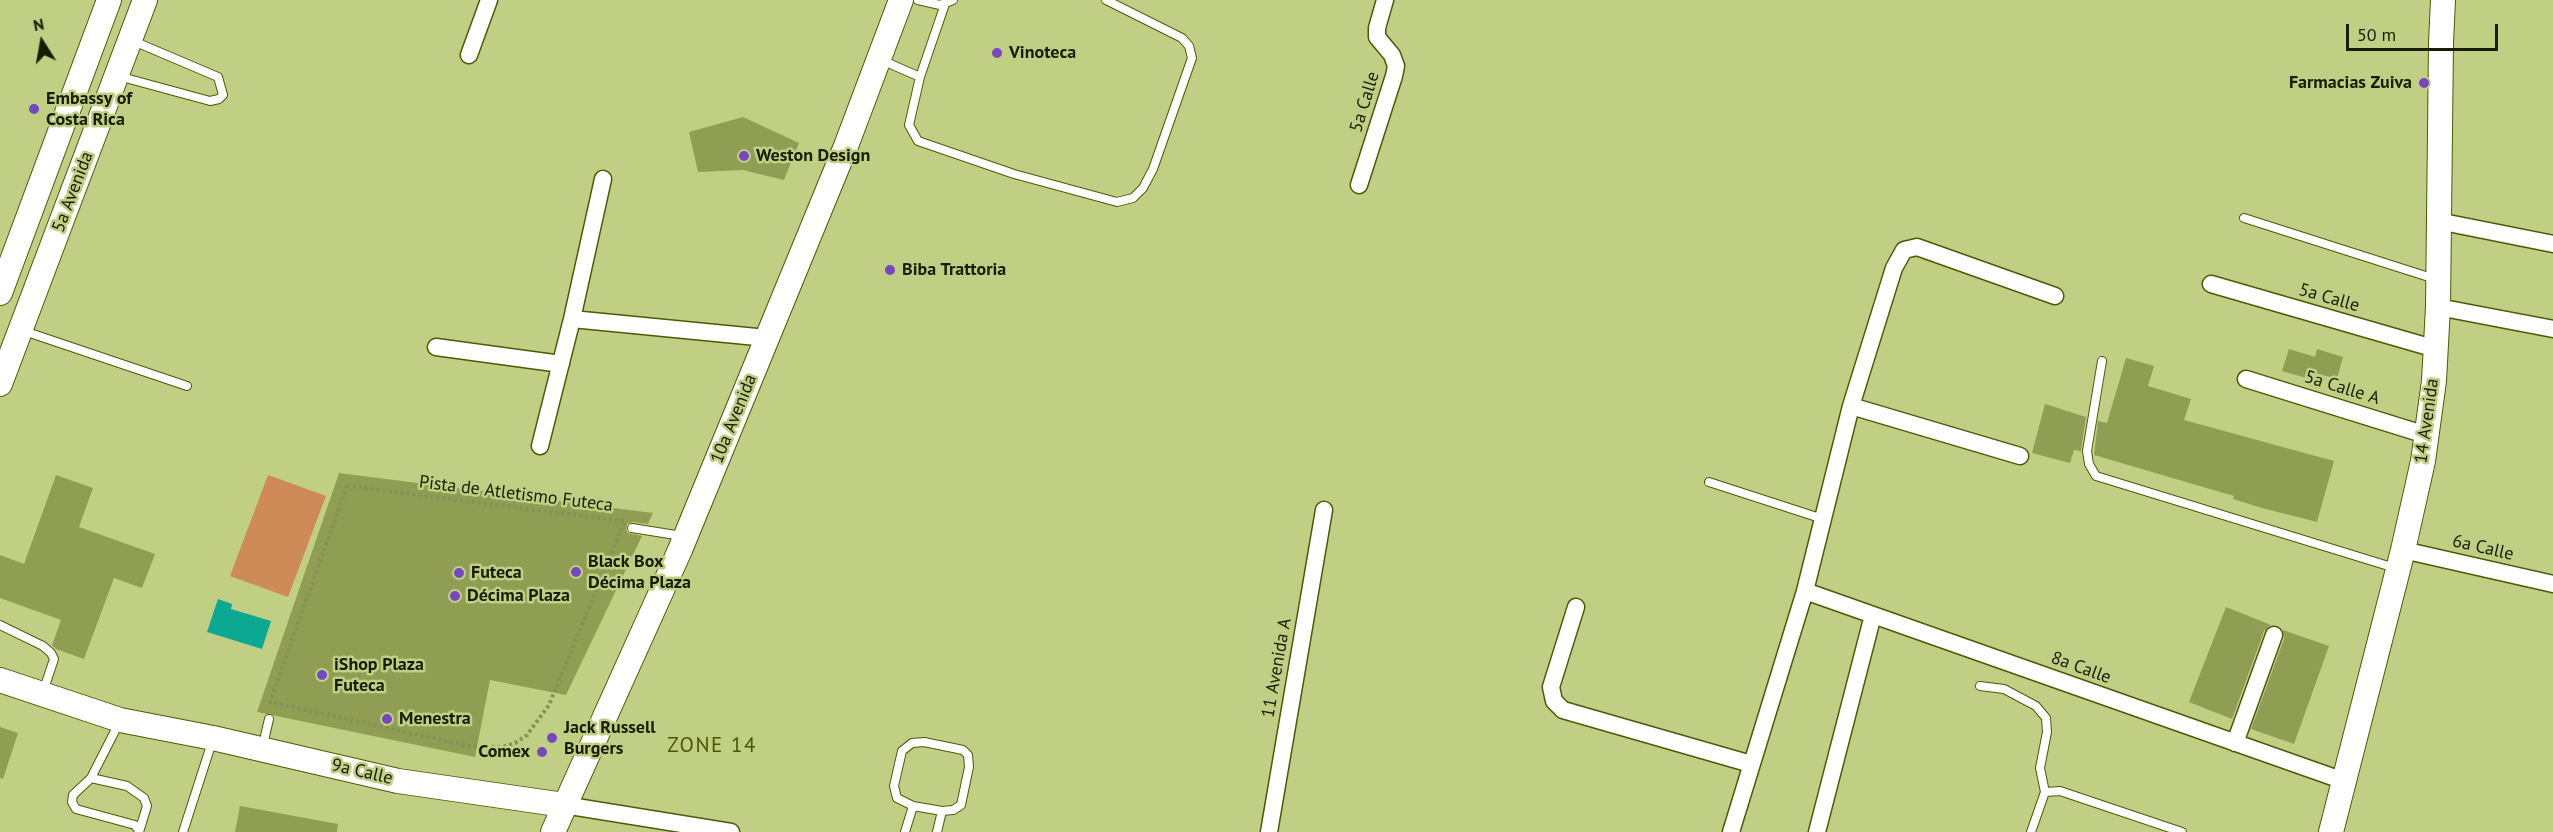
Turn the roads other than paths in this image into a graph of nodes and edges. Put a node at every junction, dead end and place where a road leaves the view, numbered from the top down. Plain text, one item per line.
1 (109, 0) edge
2 (145, 0) edge
3 (489, 0) edge
4 (901, 0) edge
5 (918, 0) edge
6 (1106, 0) edge
7 (1385, 0) edge
8 (2444, 0) edge
9 (949, 2) edge
10 (130, 40) junction
11 (469, 55) dead end
12 (879, 59) junction
13 (117, 76) junction
14 (920, 77) junction
15 (603, 179) dead end
16 (1359, 185) dead end
17 (2244, 218) dead end
18 (2438, 221) junction
19 (2553, 244) edge
20 (2438, 280) junction
21 (2211, 284) dead end
22 (0, 294) edge
23 (2055, 296) dead end
24 (2438, 307) junction
25 (572, 319) junction
26 (2553, 329) edge
27 (21, 330) junction
28 (767, 339) junction
29 (436, 347) dead end
30 (2436, 350) junction
31 (2102, 361) dead end
32 (561, 364) junction
33 (2246, 379) dead end
34 (0, 384) edge
35 (187, 386) dead end
36 (1851, 406) junction
37 (2426, 435) junction
38 (540, 446) dead end
39 (2020, 456) dead end
40 (1709, 482) dead end
41 (1324, 510) dead end
42 (1823, 519) junction
43 (632, 528) dead end
44 (684, 546) junction
45 (2401, 559) junction
46 (2553, 584) edge
47 (1805, 591) junction
48 (1576, 608) dead end
49 (1873, 615) junction
50 (0, 625) edge
51 (2274, 635) dead end
52 (0, 680) edge
53 (1980, 686) dead end
54 (42, 695) junction
55 (269, 719) dead end
56 (120, 720) junction
57 (213, 738) junction
58 (2235, 743) junction
59 (262, 749) junction
60 (1751, 764) junction
61 (91, 778) junction
62 (2344, 781) junction
63 (2045, 792) junction
64 (564, 805) junction
65 (913, 806) junction
66 (942, 811) junction
67 (139, 831) edge
68 (183, 832) edge
69 (553, 832) edge
70 (731, 832) edge
71 (905, 832) edge
72 (937, 832) edge
73 (1269, 832) edge
74 (1731, 832) edge
75 (1817, 832) edge
76 (2031, 832) edge
77 (2182, 832) edge
78 (2331, 832) edge

1 - 22 street, 5a Avenida
2 - 10 street, 5a Avenida
3 - 11 street
4 - 12 street, 10a Avenida
5 - 9 lane
6 - 14 lane
7 - 16 street, 5a Calle
8 - 18 street, 14 Avenida
9 - 14 lane
10 - 13 street, 5a Avenida
10 - 13 lane
12 - 14 lane
12 - 28 street, 10a Avenida
13 - 27 street, 5a Avenida
15 - 25 street
17 - 20 lane
18 - 19 street
18 - 20 street, 14 Avenida
20 - 24 street, 14 Avenida
21 - 30 street, 5a Calle
23 - 36 street
24 - 26 street
24 - 30 street, 14 Avenida
25 - 28 street
25 - 32 street
27 - 34 street, 5a Avenida
27 - 35 lane
28 - 44 street, 10a Avenida
29 - 32 street
30 - 37 street, 14 Avenida
31 - 45 lane
32 - 38 street
33 - 37 street, 5a Calle A
36 - 39 street
36 - 42 street
37 - 45 street, 14 Avenida
40 - 42 lane
41 - 73 street, 11 Avenida A
42 - 47 street
43 - 44 lane
44 - 64 street, 10a Avenida
45 - 46 street, 6a Calle
45 - 62 street, 14 Avenida
47 - 49 street, 8a Calle
47 - 60 street
48 - 60 street
49 - 58 street, 8a Calle
49 - 75 street
50 - 54 lane
51 - 58 street
52 - 54 street, 9a Calle
53 - 63 lane
54 - 56 street, 9a Calle
55 - 59 lane
56 - 57 street, 9a Calle
56 - 61 lane
57 - 59 street, 9a Calle
57 - 68 lane
58 - 62 street, 8a Calle
59 - 64 street, 9a Calle
60 - 74 street
61 - 67 lane
61 - 67 lane
62 - 78 street, 14 Avenida
63 - 76 lane
63 - 77 lane
64 - 69 street, 10a Avenida
64 - 70 street, 9a Calle
65 - 66 lane
65 - 66 lane
65 - 71 lane
66 - 72 lane

